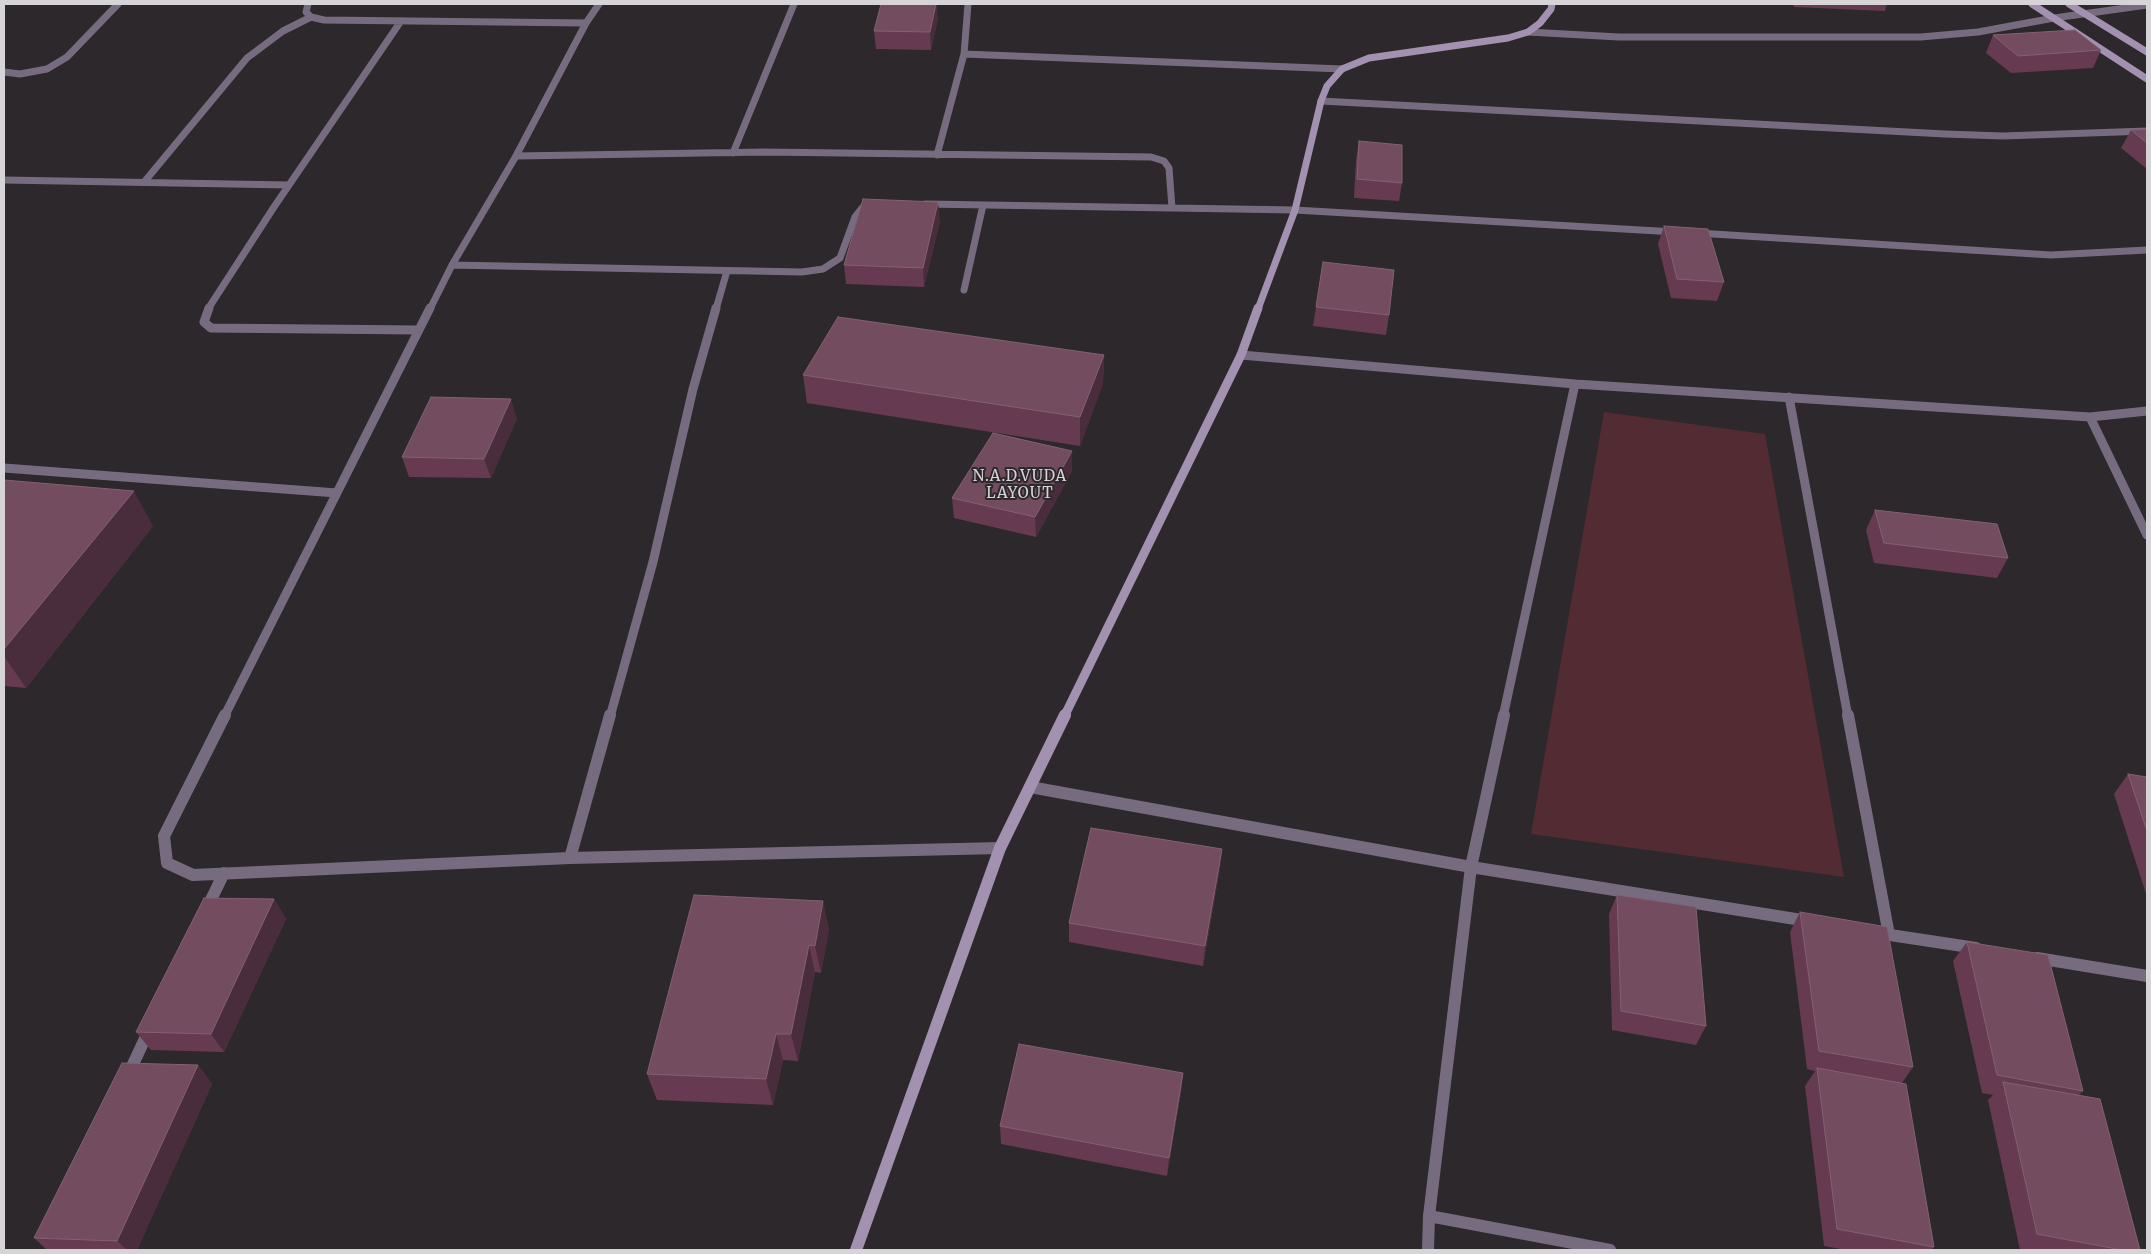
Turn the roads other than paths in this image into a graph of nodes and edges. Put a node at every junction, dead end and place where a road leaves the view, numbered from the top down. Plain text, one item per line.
1 (118, 4) edge
2 (308, 4) edge
3 (599, 4) edge
4 (794, 4) edge
5 (968, 4) edge
6 (1552, 4) edge
7 (2032, 4) edge
8 (2069, 4) edge
9 (2147, 6) edge
10 (2084, 14) junction
11 (311, 18) junction
12 (2054, 18) junction
13 (402, 21) junction
14 (586, 23) junction
15 (1528, 32) junction
16 (2147, 52) edge
17 (964, 54) junction
18 (1342, 69) junction
19 (4, 72) edge
20 (2147, 79) edge
21 (1321, 101) junction
22 (2147, 132) edge
23 (733, 153) junction
24 (938, 154) junction
25 (516, 156) junction
26 (4, 180) edge
27 (145, 180) junction
28 (288, 186) junction
29 (878, 204) edge
30 (916, 204) edge
31 (983, 205) junction
32 (1172, 208) junction
33 (1295, 210) junction
34 (1681, 232) edge
35 (1691, 233) edge
36 (2147, 250) edge
37 (452, 265) junction
38 (727, 271) junction
39 (964, 290) dead end
40 (418, 330) junction
41 (1241, 355) junction
42 (1575, 384) junction
43 (1789, 397) junction
44 (2147, 411) edge
45 (2090, 417) junction
46 (4, 468) edge
47 (337, 493) junction
48 (2147, 535) edge
49 (1030, 787) junction
50 (1000, 848) junction
51 (570, 858) junction
52 (1471, 867) junction
53 (224, 873) junction
54 (202, 918) edge
55 (1821, 924) edge
56 (1860, 930) edge
57 (1889, 935) junction
58 (1985, 950) edge
59 (2023, 956) edge
60 (2147, 976) edge
61 (156, 1017) edge
62 (121, 1089) edge
63 (1429, 1216) junction
64 (856, 1250) edge
65 (1428, 1250) edge
66 (1610, 1250) edge

1 - 19 street
2 - 11 street
3 - 14 street
4 - 23 street
5 - 17 street
6 - 15 street
7 - 12 street
8 - 10 street
9 - 10 street
10 - 12 street
10 - 16 street
11 - 13 street
11 - 27 street
12 - 15 street
12 - 20 street
13 - 14 street
13 - 28 street
14 - 25 street
15 - 18 street
17 - 18 street
17 - 24 street
18 - 21 street
21 - 22 street
21 - 33 street
23 - 24 street
23 - 25 street
24 - 32 street
25 - 37 street
26 - 27 street
27 - 28 street
28 - 40 street
29 - 38 street
30 - 31 street
31 - 32 street
31 - 39 street
32 - 33 street
33 - 34 street
33 - 41 street
35 - 36 street
37 - 38 street
37 - 40 street
38 - 51 street
40 - 47 street
41 - 42 street
41 - 49 street
42 - 43 street
42 - 52 street
43 - 45 street
43 - 57 street
44 - 45 street
45 - 48 street
46 - 47 street
47 - 53 street
49 - 50 street
49 - 52 street
50 - 51 street
50 - 64 street
51 - 53 street
52 - 55 street
52 - 63 street
53 - 54 street
56 - 57 street
57 - 58 street
59 - 60 street
61 - 62 street
63 - 65 street
63 - 66 street

